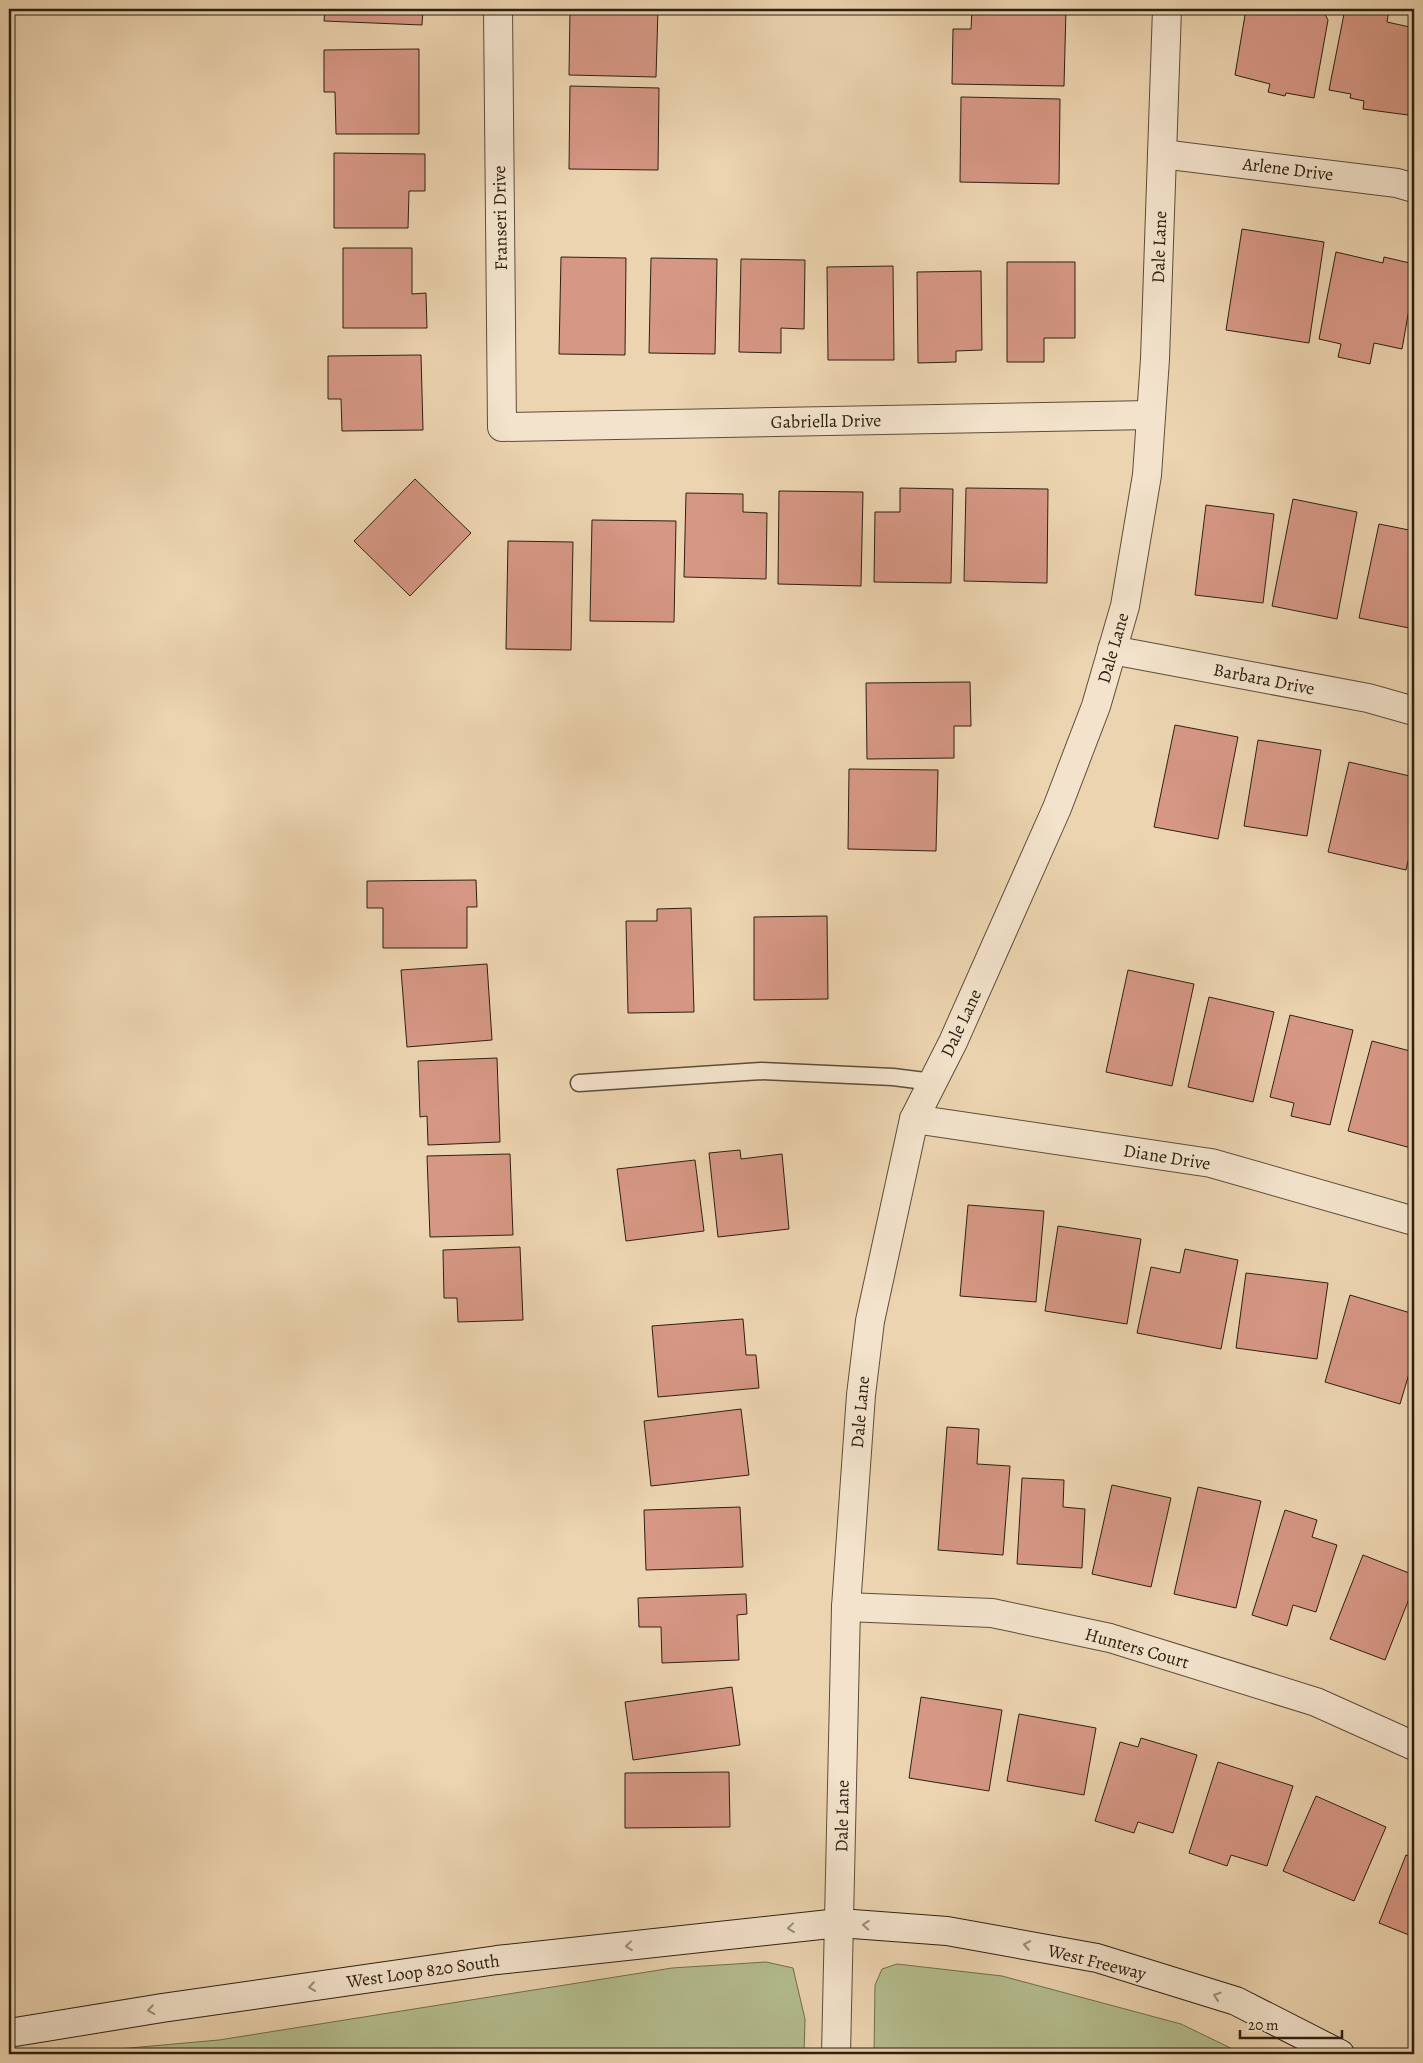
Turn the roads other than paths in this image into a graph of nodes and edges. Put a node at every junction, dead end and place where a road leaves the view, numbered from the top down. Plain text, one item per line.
1 (498, 9) edge
2 (1167, 9) edge
3 (1162, 154) junction
4 (1414, 188) edge
5 (1151, 415) junction
6 (502, 427) joint
7 (1112, 650) junction
8 (1414, 711) edge
9 (933, 1082) junction
10 (579, 1083) dead end
11 (914, 1119) junction
12 (1414, 1221) edge
13 (846, 1607) junction
14 (1414, 1746) edge
15 (839, 1923) junction
16 (9, 2034) edge
17 (836, 2054) edge
18 (1340, 2054) edge

1 - 6 street, Franseri Drive
2 - 3 street, Dale Lane
3 - 4 street, Arlene Drive
3 - 5 street, Dale Lane
5 - 6 street, Gabriella Drive
5 - 7 street, Dale Lane
7 - 8 street, Barbara Drive
7 - 9 street, Dale Lane
9 - 10 lane
9 - 11 street, Dale Lane
11 - 12 street, Diane Drive
11 - 13 street, Dale Lane
13 - 14 street, Hunters Court
13 - 15 street, Dale Lane
15 -> 16 street, West Loop 820 South
15 - 17 street, Dale Lane
18 -> 15 street, West Freeway

